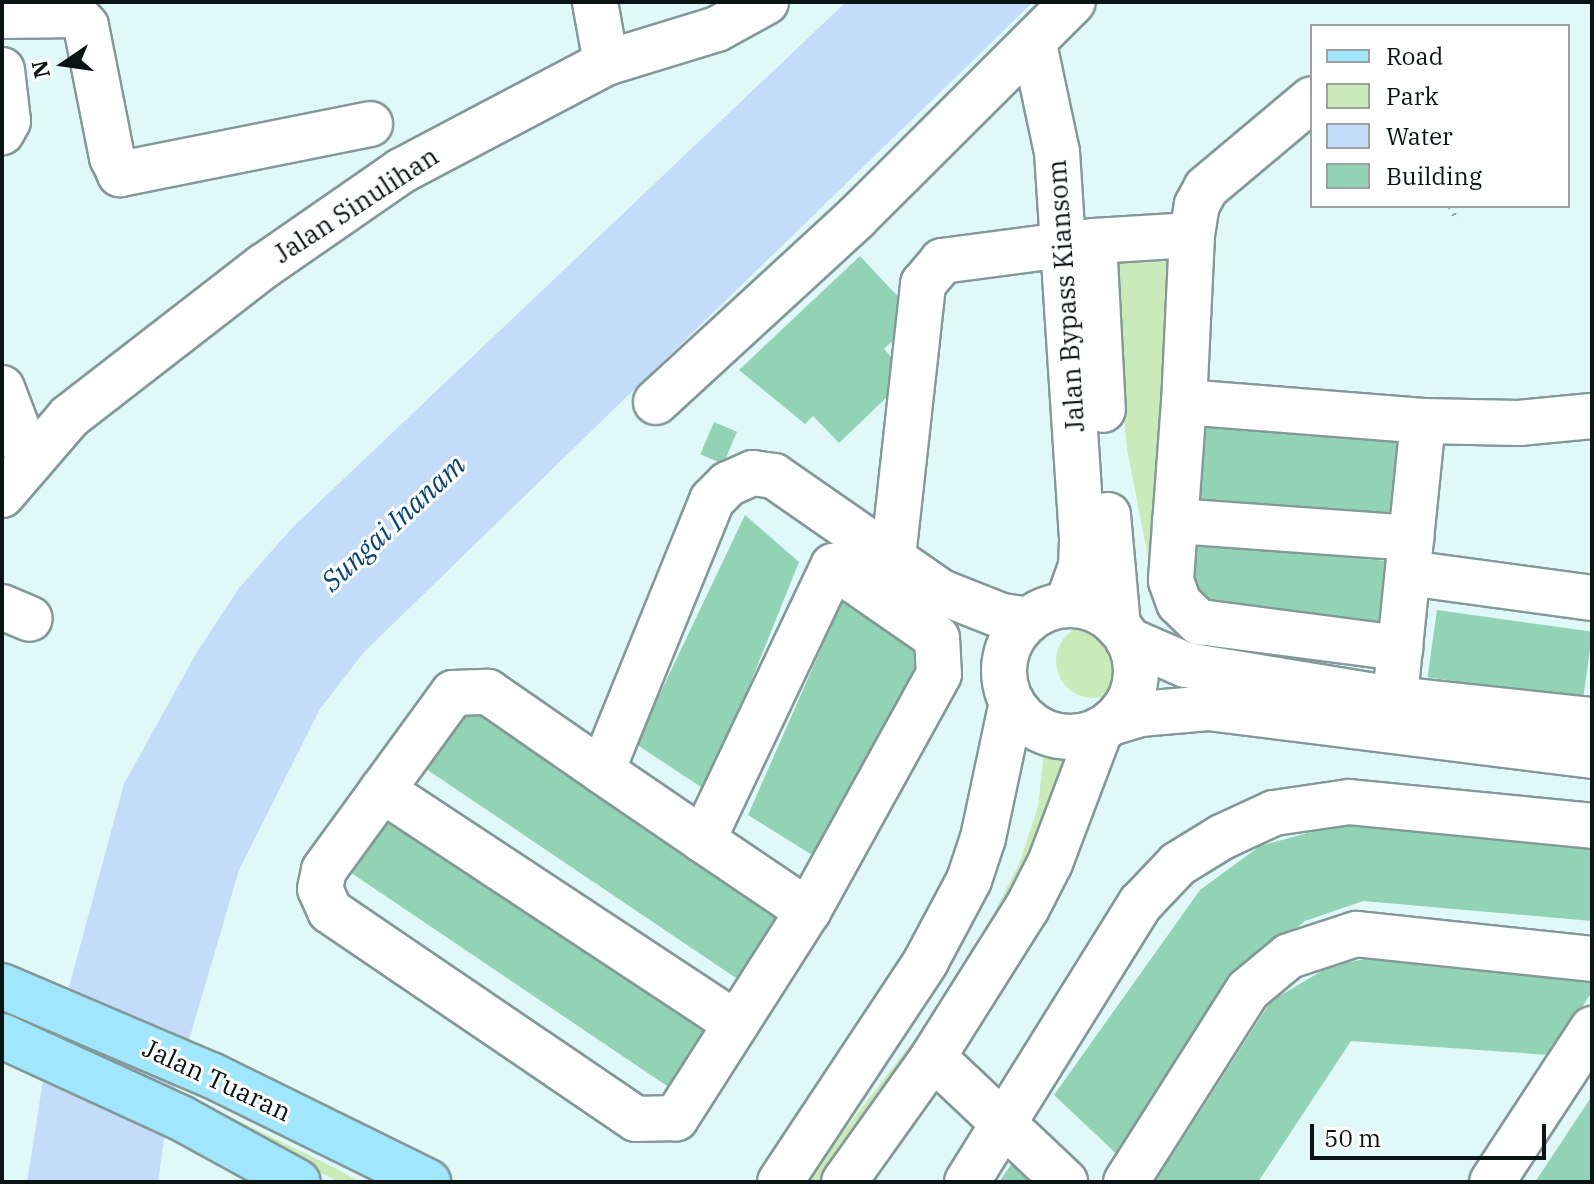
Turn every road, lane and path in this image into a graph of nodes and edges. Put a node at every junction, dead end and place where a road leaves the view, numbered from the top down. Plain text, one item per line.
1 (595, 2) edge
2 (766, 2) edge
3 (1073, 2) edge
4 (2, 16) edge
5 (1034, 44) junction
6 (606, 63) junction
7 (2, 70) edge
8 (1310, 101) edge
9 (370, 124) dead end
10 (2, 132) edge
11 (1451, 208) edge
12 (1457, 220) dead end
13 (1192, 235) junction
14 (1078, 243) junction
15 (2, 388) edge
16 (656, 402) dead end
17 (1184, 402) junction
18 (1592, 416) edge
19 (1423, 421) junction
20 (30, 462) junction
21 (2, 495) edge
22 (1175, 521) junction
23 (1409, 556) junction
24 (893, 557) junction
25 (941, 592) junction
26 (1592, 598) edge
27 (1048, 613) junction
28 (1123, 633) junction
29 (1400, 648) junction
30 (1009, 693) junction
31 (1394, 699) junction
32 (1592, 720) edge
33 (1106, 727) junction
34 (1592, 756) edge
35 (602, 771) junction
36 (382, 790) junction
37 (1592, 826) edge
38 (703, 840) junction
39 (808, 911) junction
40 (1592, 959) edge
41 (18, 992) edge
42 (736, 1023) junction
43 (1592, 1029) edge
44 (10, 1040) edge
45 (933, 1057) junction
46 (1006, 1127) junction
47 (298, 1182) edge
48 (428, 1182) edge
49 (780, 1182) edge
50 (844, 1182) edge
51 (967, 1182) edge
52 (1065, 1182) edge
53 (1126, 1182) edge
54 (1492, 1182) edge

1 - 6 street
2 - 6 street, Jalan Sinulihan
3 - 5 street
4 - 9 street
5 - 14 street, Jalan Bypass Kiansom
5 - 16 street
6 - 20 street, Jalan Sinulihan
7 - 10 street
8 - 13 street
11 - 12 path
13 - 14 street
13 - 17 street
14 - 24 street
14 - 27 street, Jalan Bypass Kiansom
14 - 28 street
15 - 20 street
17 - 19 street
17 - 22 street
18 - 19 street
19 - 23 street
20 - 21 street, Jalan Sinulihan
22 - 23 street
22 - 29 street
23 - 26 street
23 - 29 street
24 - 25 street
24 - 35 street
25 - 27 street
25 - 30 street
27 - 28 street
27 - 30 street
28 - 31 street
28 - 33 street
29 - 31 street
30 - 33 street
30 - 49 street
31 - 32 street
33 - 34 street
33 - 45 street
35 - 36 street
35 - 38 street
36 - 42 street
36 - 42 street
37 - 46 street
38 - 39 street
38 - 39 street
39 - 42 street
40 - 53 street
41 - 48 main road, Jalan Tuaran
43 - 54 street
44 - 47 main road, Jalan Tuaran
45 - 46 street
45 - 50 street
46 - 51 street
46 - 52 street

